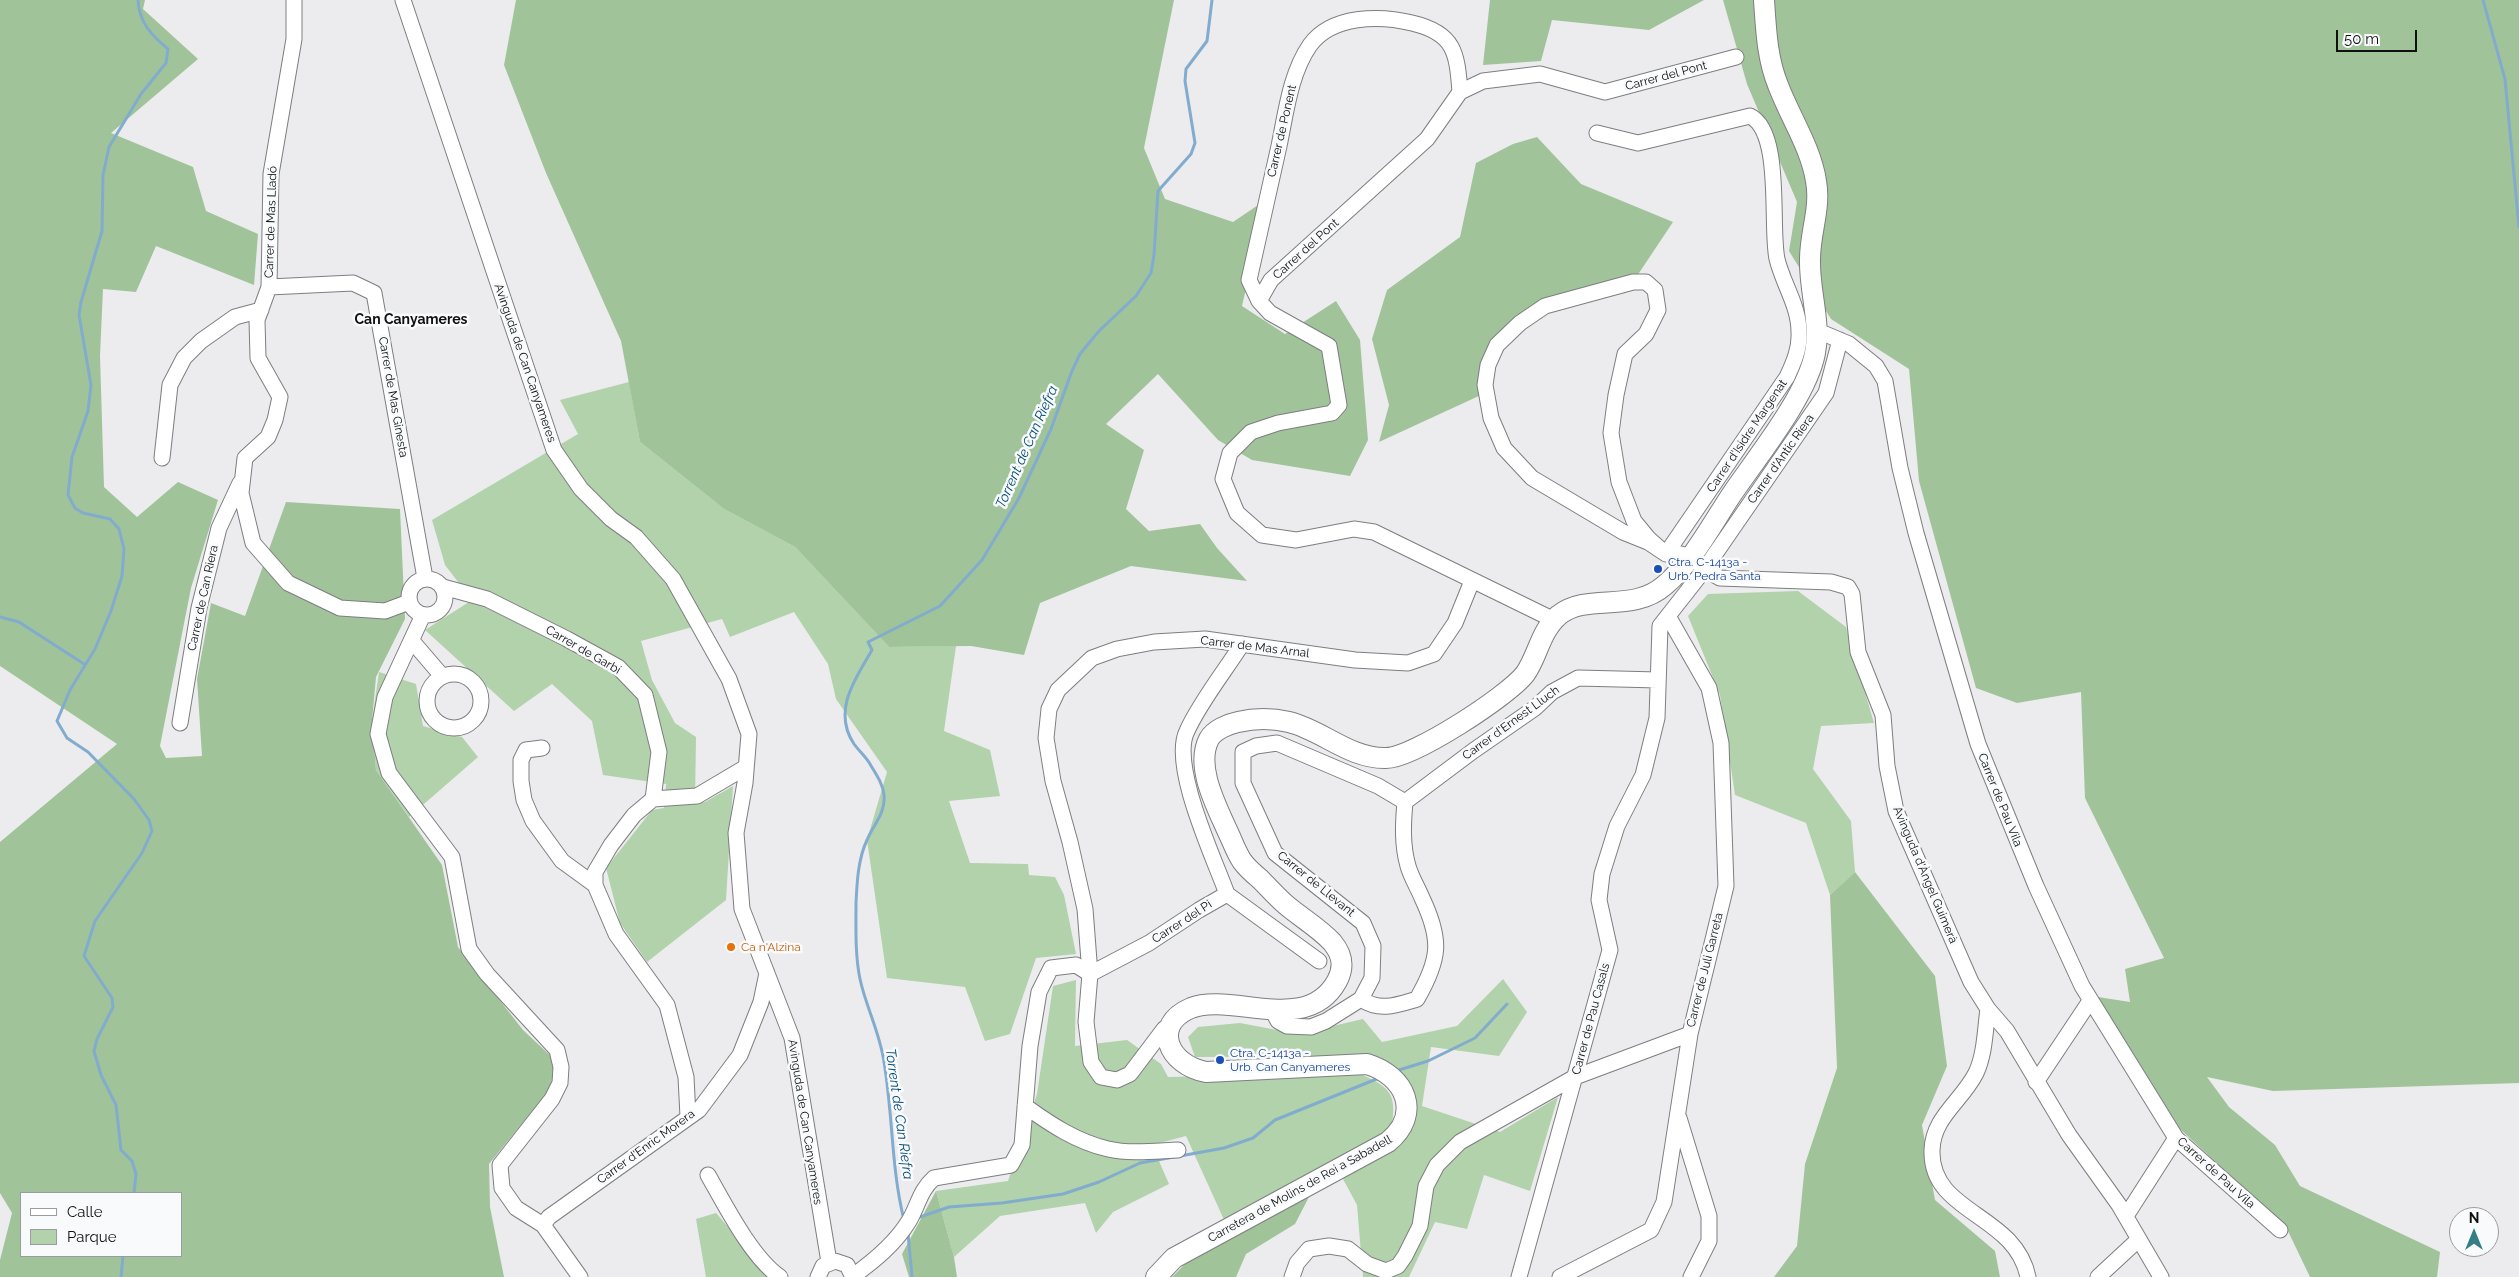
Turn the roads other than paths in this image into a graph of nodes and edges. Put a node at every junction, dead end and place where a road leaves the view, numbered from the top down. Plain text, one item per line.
1 (294, 0) edge
2 (403, 0) edge
3 (1764, 0) edge
4 (1736, 57) dead end
5 (1460, 92) junction
6 (1597, 133) dead end
7 (269, 287) junction
8 (1260, 301) junction
9 (261, 310) junction
10 (1818, 331) junction
11 (1840, 340) junction
12 (162, 458) dead end
13 (243, 477) junction
14 (1666, 554) junction
15 (1697, 563) junction
16 (425, 578) junction
17 (1472, 581) junction
18 (1675, 582) junction
19 (443, 587) junction
20 (409, 602) junction
21 (423, 615) junction
22 (1668, 616) junction
23 (1554, 620) junction
24 (412, 641) junction
25 (1242, 644) junction
26 (442, 676) dead end
27 (1658, 680) junction
28 (180, 723) dead end
29 (542, 748) dead end
30 (746, 767) junction
31 (654, 799) junction
32 (1405, 802) junction
33 (595, 885) junction
34 (1227, 894) junction
35 (1318, 960) dead end
36 (766, 973) junction
37 (1090, 974) junction
38 (1361, 1000) junction
39 (2090, 1002) junction
40 (1272, 1010) junction
41 (1988, 1010) junction
42 (1171, 1025) junction
43 (1690, 1034) junction
44 (1147, 1050) junction
45 (1173, 1052) junction
46 (1575, 1077) junction
47 (2036, 1082) junction
48 (1025, 1106) junction
49 (1678, 1115) junction
50 (688, 1118) junction
51 (2176, 1138) junction
52 (1178, 1150) dead end
53 (708, 1175) dead end
54 (2126, 1216) junction
55 (542, 1225) junction
56 (2280, 1230) dead end
57 (2139, 1240) junction
58 (829, 1262) junction
59 (853, 1276) edge
60 (580, 1277) edge
61 (780, 1277) edge
62 (818, 1277) edge
63 (1156, 1277) edge
64 (1292, 1277) edge
65 (1519, 1277) edge
66 (1560, 1277) edge
67 (1691, 1277) edge
68 (2028, 1277) edge
69 (2098, 1277) edge
70 (2161, 1277) edge

1 - 7 street, Carrer de Mas Lladó
2 - 30 street, Avinguda de Can Canyameres
3 - 10 main road
4 - 5 street, Carrer del Pont
5 - 8 street, Carrer del Pont
5 - 8 street, Carrer de Ponent
6 - 14 street, Carrer d'Isidre Margenat
7 - 9 street, Carrer de Mas Lladó
7 - 16 street, Carrer de Mas Ginesta
8 - 17 street
9 - 12 street
9 - 13 street, Carrer de Mas Lladó
10 - 11 street, Carrer de Pau Vila
10 - 15 main road
11 - 15 street, Carrer d'Antic Riera
11 - 39 street, Carrer de Pau Vila
13 - 20 street, Carrer de Mas Lladó
13 - 28 street, Carrer de Can Riera
14 - 14 street
14 - 15 street
14 - 18 street
15 - 18 main road
15 - 41 street, Avinguda d'Àngel Guimerà
16 - 19 street
16 - 20 street
17 - 23 street
17 - 25 street, Carrer de Mas Arnal
18 - 22 street, Carrer de Pau Casals
18 - 23 main road
19 - 21 street
19 - 31 street, Carrer de Garbí
20 - 21 street
21 - 24 street
22 - 27 street, Carrer de Pau Casals
22 - 43 street, Carrer de Juli Garreta
23 - 40 main road
24 - 26 street
24 - 55 street
25 - 34 street
25 - 37 street, Carrer de Mas Arnal
27 - 32 street, Carrer d'Ernest Lluch
27 - 46 street, Carrer de Pau Casals
29 - 33 street
30 - 31 street
30 - 36 street, Avinguda de Can Canyameres
31 - 33 street
32 - 38 street
32 - 38 street, Carrer de Llevant
33 - 50 street
34 - 35 street
34 - 37 street, Carrer del Pi
36 - 50 street, Carrer d'Enric Morera
36 - 58 street, Avinguda de Can Canyameres
37 - 44 street
37 - 48 street
38 - 40 street
39 - 47 street
39 - 51 street, Carrer de Pau Vila
40 - 42 main road
41 - 47 street, Avinguda d'Àngel Guimerà
41 - 68 street
42 - 44 street
42 - 45 main road
43 - 46 street
43 - 49 street, Carrer de Juli Garreta
44 - 45 street
45 - 63 main road, Carretera de Molins de Rei a Sabadell
46 - 64 street
46 - 65 street, Carrer de Pau Casals
47 - 54 street, Avinguda d'Àngel Guimerà
48 - 52 street
48 - 59 street
49 - 66 street, Carrer de Juli Garreta
49 - 67 street
50 - 55 street, Carrer d'Enric Morera
51 - 54 street
51 - 56 street, Carrer de Pau Vila
53 - 61 street
54 - 57 street, Avinguda d'Àngel Guimerà
55 - 60 street
57 - 69 street
57 - 70 street, Avinguda d'Àngel Guimerà
58 - 59 street
58 - 62 street

